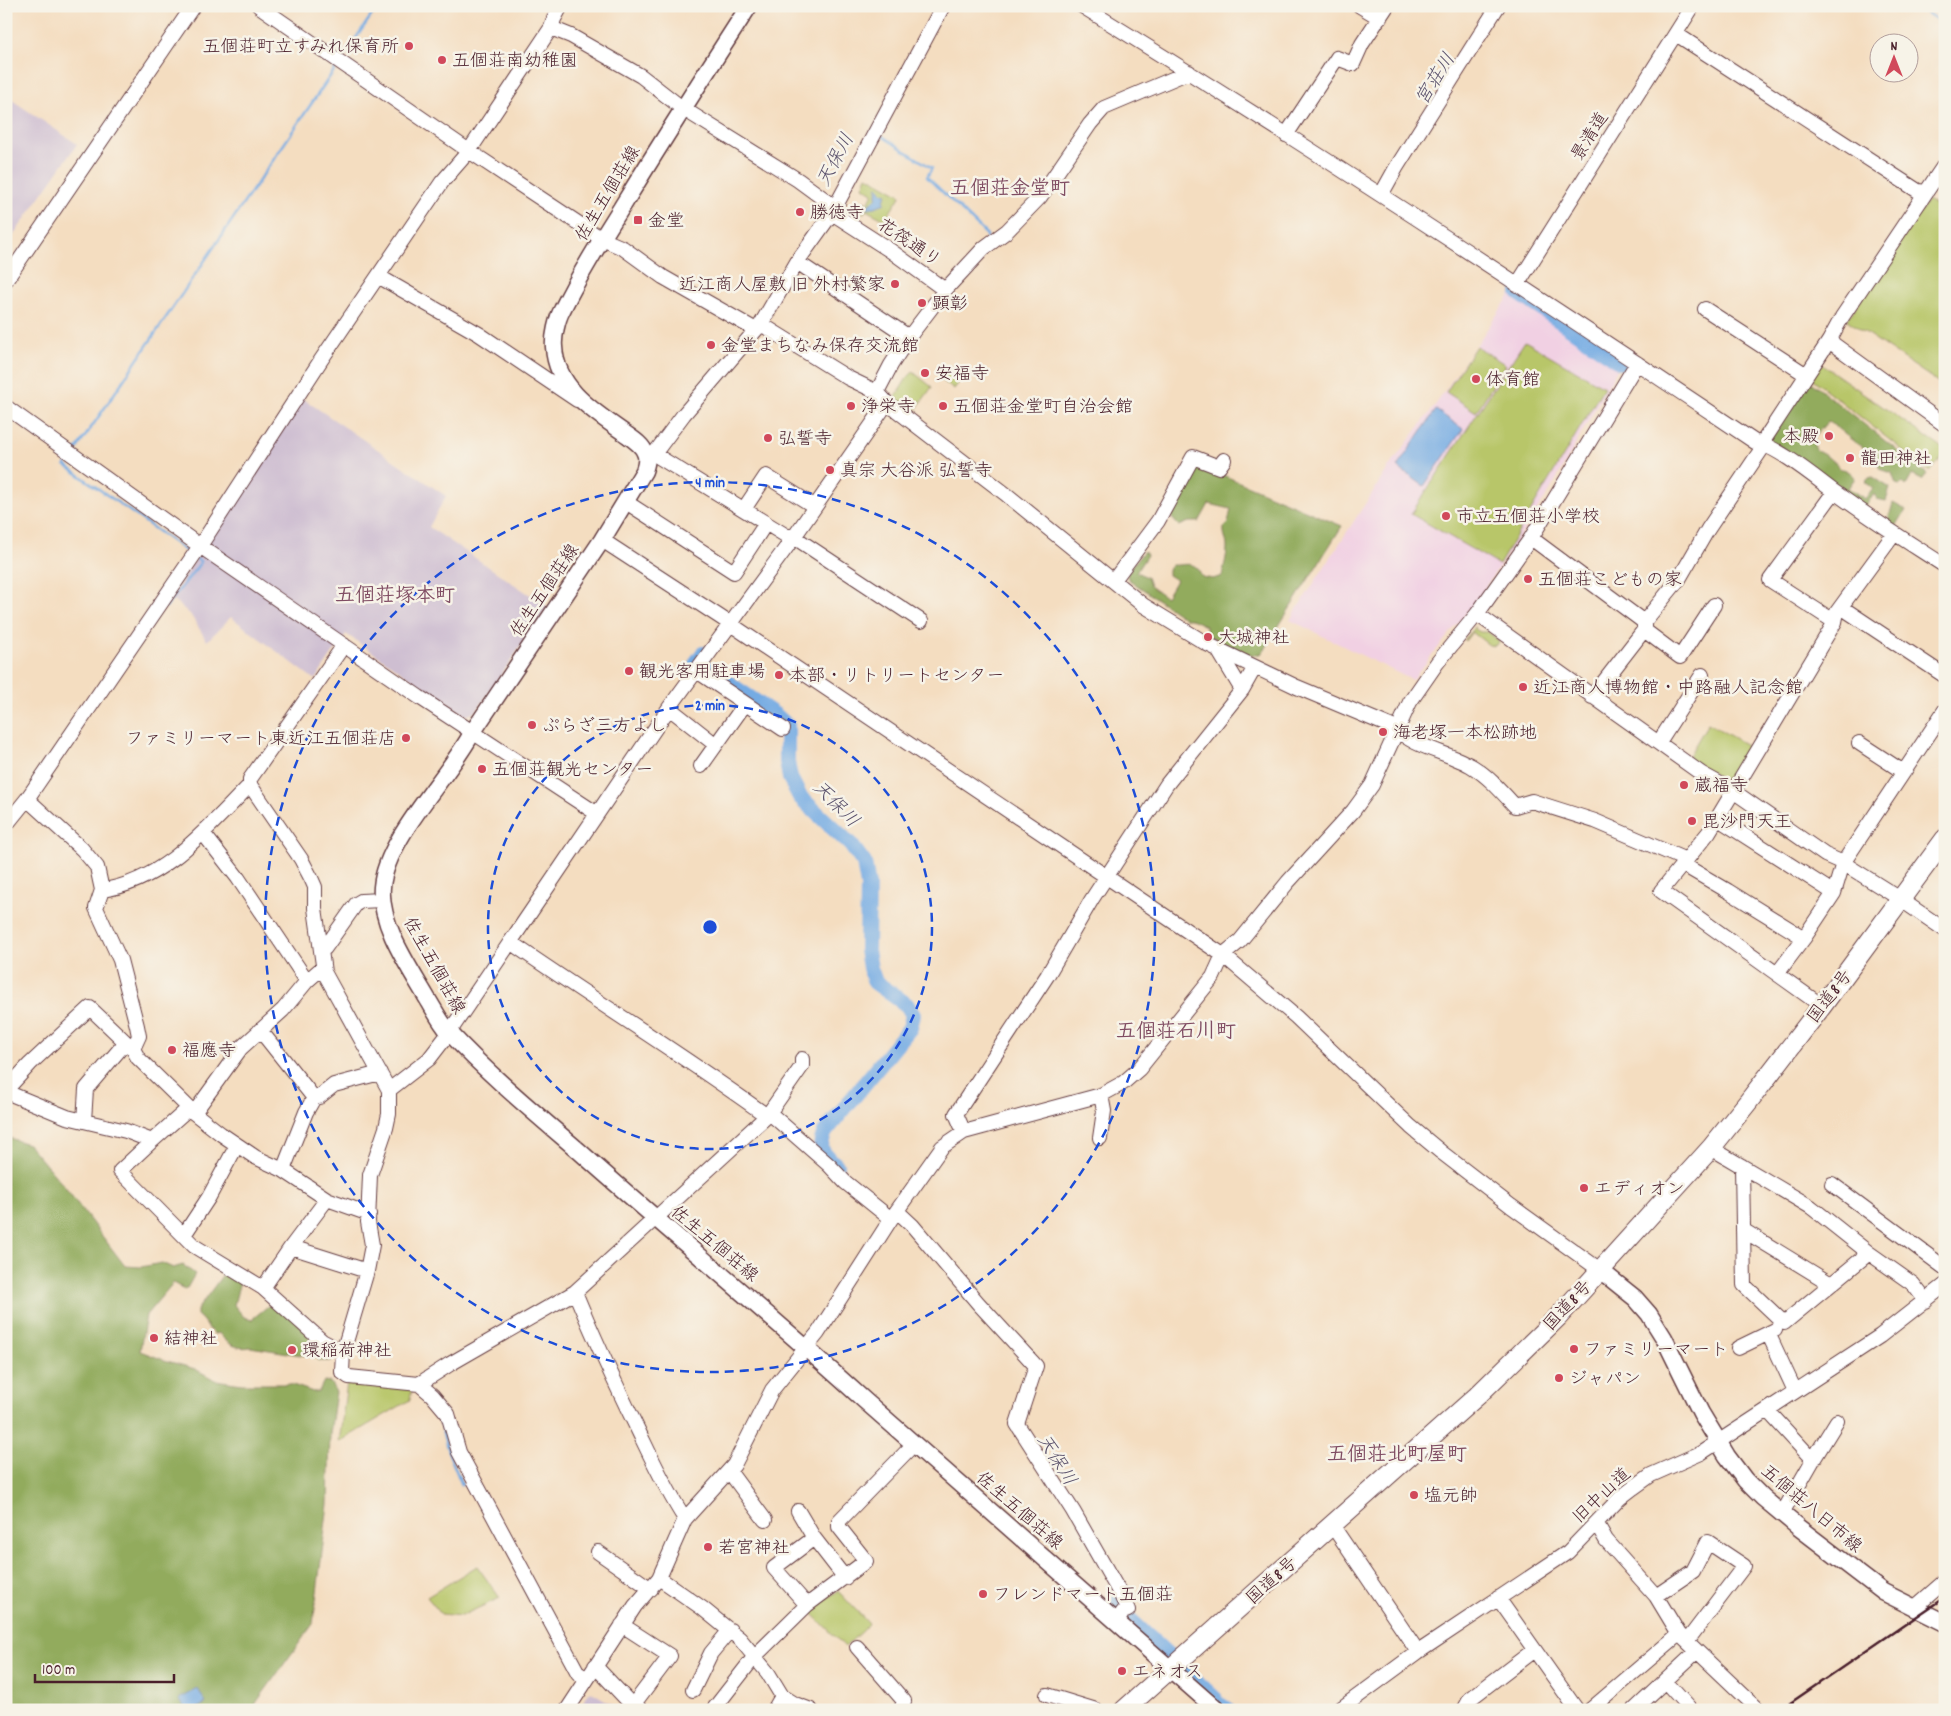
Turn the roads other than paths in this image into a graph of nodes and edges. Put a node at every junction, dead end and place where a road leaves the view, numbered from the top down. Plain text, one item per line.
1 (193, 6) edge
2 (260, 6) edge
3 (561, 6) edge
4 (750, 6) edge
5 (943, 6) edge
6 (1082, 6) edge
7 (1360, 6) edge
8 (1498, 6) edge
9 (1693, 6) edge
10 (1384, 12) edge
11 (551, 28) junction
12 (1676, 34) junction
13 (1189, 72) junction
14 (682, 108) junction
15 (1286, 135) junction
16 (469, 151) junction
17 (1945, 164) edge
18 (1926, 192) junction
19 (1381, 195) junction
20 (830, 207) junction
21 (602, 238) junction
22 (797, 262) junction
23 (378, 276) junction
24 (6, 280) edge
25 (1516, 285) junction
26 (943, 289) junction
27 (1705, 309) dead end
28 (758, 327) junction
29 (908, 336) junction
30 (1829, 342) junction
31 (1637, 363) junction
32 (1805, 374) junction
33 (877, 392) junction
34 (887, 403) junction
35 (584, 405) junction
36 (6, 407) edge
37 (1945, 425) edge
38 (1762, 443) junction
39 (650, 454) junction
40 (1224, 460) dead end
41 (1834, 492) junction
42 (626, 502) junction
43 (811, 505) junction
44 (744, 508) junction
45 (766, 523) junction
46 (1894, 534) junction
47 (790, 536) junction
48 (1531, 538) junction
49 (602, 540) junction
50 (195, 553) junction
51 (1945, 566) edge
52 (1114, 580) junction
53 (1714, 605) dead end
54 (1841, 607) junction
55 (1477, 614) junction
56 (727, 622) junction
57 (921, 622) dead end
58 (1835, 622) junction
59 (1644, 626) junction
60 (344, 645) junction
61 (1217, 648) junction
62 (700, 667) junction
63 (1255, 667) junction
64 (1702, 675) dead end
65 (1945, 676) edge
66 (1242, 690) junction
67 (1592, 697) junction
68 (746, 704) junction
69 (669, 708) junction
70 (1945, 710) edge
71 (783, 729) dead end
72 (1397, 729) junction
73 (472, 733) junction
74 (1659, 742) junction
75 (1859, 743) dead end
76 (716, 745) junction
77 (701, 766) dead end
78 (1902, 771) junction
79 (250, 785) junction
80 (1733, 792) junction
81 (27, 799) junction
82 (596, 814) junction
83 (1717, 818) junction
84 (6, 825) edge
85 (203, 833) junction
86 (1945, 839) edge
87 (1684, 862) junction
88 (1843, 863) junction
89 (1106, 878) junction
90 (102, 890) junction
91 (1834, 893) junction
92 (382, 900) junction
93 (1900, 900) junction
94 (1945, 930) edge
95 (1804, 938) junction
96 (510, 942) junction
97 (321, 951) junction
98 (1223, 955) junction
99 (324, 967) junction
100 (1777, 974) junction
101 (307, 981) junction
102 (1822, 1006) junction
103 (260, 1030) junction
104 (449, 1032) junction
105 (129, 1045) junction
106 (802, 1059) dead end
107 (380, 1073) junction
108 (389, 1090) junction
109 (6, 1091) edge
110 (1101, 1095) junction
111 (314, 1098) junction
112 (192, 1110) junction
113 (767, 1116) junction
114 (84, 1121) junction
115 (964, 1132) junction
116 (1100, 1138) dead end
117 (152, 1141) junction
118 (237, 1146) junction
119 (1711, 1148) junction
120 (1742, 1166) junction
121 (284, 1170) junction
122 (1832, 1184) dead end
123 (327, 1199) junction
124 (368, 1214) junction
125 (894, 1215) junction
126 (655, 1218) junction
127 (1743, 1230) junction
128 (184, 1235) junction
129 (291, 1247) junction
130 (1869, 1253) junction
131 (1945, 1268) edge
132 (1600, 1270) junction
133 (367, 1272) junction
134 (1831, 1284) junction
135 (1945, 1285) edge
136 (263, 1288) junction
137 (575, 1292) junction
138 (1926, 1301) junction
139 (1784, 1323) junction
140 (1769, 1335) junction
141 (807, 1348) junction
142 (1738, 1348) dead end
143 (344, 1352) junction
144 (419, 1384) junction
145 (1795, 1391) junction
146 (1767, 1410) junction
147 (1837, 1421) dead end
148 (1718, 1441) junction
149 (914, 1444) junction
150 (1813, 1460) junction
151 (731, 1468) junction
152 (798, 1511) dead end
153 (1782, 1514) junction
154 (685, 1519) junction
155 (765, 1520) dead end
156 (1597, 1524) junction
157 (1332, 1526) junction
158 (814, 1538) junction
159 (598, 1552) dead end
160 (845, 1578) junction
161 (1945, 1581) edge
162 (655, 1584) junction
163 (1656, 1596) junction
164 (1498, 1598) junction
165 (807, 1605) junction
166 (1914, 1608) junction
167 (1122, 1615) junction
168 (1945, 1623) edge
169 (622, 1626) junction
170 (730, 1630) junction
171 (1688, 1643) junction
172 (857, 1647) dead end
173 (1534, 1650) junction
174 (1418, 1652) junction
175 (755, 1656) junction
176 (595, 1666) junction
177 (1172, 1668) junction
178 (587, 1679) junction
179 (1665, 1681) junction
180 (693, 1690) dead end
181 (1047, 1695) dead end
182 (782, 1696) junction
183 (637, 1707) edge
184 (567, 1710) edge
185 (713, 1710) edge
186 (774, 1710) edge
187 (811, 1710) edge
188 (901, 1710) edge
189 (1096, 1710) edge
190 (1124, 1710) edge
191 (1217, 1710) edge
192 (1339, 1710) edge
193 (1464, 1710) edge
194 (1577, 1710) edge
195 (1590, 1710) edge
196 (1634, 1710) edge
197 (1691, 1710) edge
198 (1759, 1710) edge

1 - 24 street
2 - 16 street
3 - 11 street
4 - 14 main road, 佐生五個荘線
5 - 20 street
6 - 13 street
7 - 10 street
8 - 19 street
9 - 12 street, 景清道
10 - 15 street
11 - 14 street, 花筏通り
11 - 16 street
12 - 18 street
12 - 25 street, 景清道
13 - 15 street
13 - 26 street
14 - 20 street, 花筏通り
14 - 21 main road, 佐生五個荘線
15 - 19 street
16 - 21 street
16 - 23 street
17 - 18 street
18 - 30 street
19 - 25 street
20 - 22 street
20 - 26 street, 花筏通り
21 - 28 street
21 - 35 main road, 佐生五個荘線
22 - 28 street
22 - 29 street
23 - 35 street
23 - 50 street
25 - 31 street
26 - 29 street
27 - 32 street
28 - 33 street
28 - 39 street
29 - 33 street
30 - 32 street
30 - 37 street
31 - 38 street
31 - 48 street
32 - 38 street
33 - 34 street
34 - 43 street
34 - 52 street
35 - 39 main road, 佐生五個荘線
36 - 50 street
38 - 41 street
38 - 59 street
39 - 42 main road, 佐生五個荘線
39 - 44 street
40 - 52 street
41 - 46 street
41 - 58 street
42 - 45 street
42 - 49 main road, 佐生五個荘線
43 - 44 street
43 - 47 street
44 - 45 street
45 - 47 street
46 - 51 street
46 - 54 street
47 - 56 street
47 - 57 street
48 - 55 street
48 - 59 street
49 - 56 street
49 - 73 main road, 佐生五個荘線
50 - 60 street
50 - 81 street
52 - 61 street
53 - 59 street
54 - 58 street
54 - 65 street
55 - 67 street
55 - 72 street
56 - 62 street
56 - 89 street
58 - 80 street
59 - 67 street
60 - 73 street
60 - 79 street
61 - 63 street
61 - 66 street
62 - 68 street
62 - 69 street
63 - 66 street
63 - 72 street
64 - 74 street
66 - 89 street
67 - 74 street
68 - 71 street
68 - 76 street
69 - 76 street
69 - 82 street
70 - 78 street
72 - 87 street
72 - 98 street
73 - 82 street
73 - 92 main road, 佐生五個荘線
74 - 80 street
75 - 78 street
76 - 77 street
78 - 88 street
79 - 85 street
79 - 97 street
80 - 83 street
80 - 88 street
81 - 84 street
81 - 90 street
82 - 96 street
83 - 87 street
83 - 91 street
85 - 90 street
85 - 101 street
86 - 93 highway, 国道8号
87 - 95 street
87 - 100 street
88 - 91 street
88 - 93 street
89 - 98 street
89 - 115 street
90 - 105 street
91 - 95 street
92 - 97 street
92 - 104 main road, 佐生五個荘線
93 - 94 street
93 - 102 highway, 国道8号
95 - 100 street
96 - 104 street
96 - 113 street
97 - 99 street
98 - 110 street
98 - 132 street
99 - 101 street
99 - 107 street
100 - 102 street
101 - 103 street
102 - 119 highway, 国道8号
103 - 111 street
103 - 112 street
104 - 108 street
104 - 126 main road, 佐生五個荘線
105 - 109 street
105 - 112 street
105 - 114 street
106 - 113 street
107 - 108 street
107 - 111 street
108 - 124 street
109 - 114 street
110 - 115 street
110 - 116 street
111 - 121 street
112 - 117 street
112 - 118 street
113 - 125 street
113 - 126 street
114 - 117 street
115 - 125 street
117 - 128 street
118 - 121 street
118 - 128 street
119 - 120 street
119 - 132 highway, 国道8号
120 - 127 street
120 - 130 street
121 - 123 street
122 - 131 street
123 - 124 street
123 - 129 street
124 - 133 street
125 - 141 street
125 - 167 street
126 - 137 street
126 - 141 main road, 佐生五個荘線
127 - 134 street
127 - 139 street
128 - 136 street
129 - 133 street
129 - 136 street
130 - 134 street
130 - 138 street
132 - 148 main road, 五個荘八日市線
132 - 157 highway, 国道8号
133 - 143 street
134 - 139 street
135 - 138 street, 旧中山道
136 - 143 street
137 - 144 street
137 - 154 street
138 - 145 street, 旧中山道
139 - 140 street
140 - 142 street
140 - 145 street
141 - 149 main road, 佐生五個荘線
141 - 151 street
143 - 144 street
144 - 178 street
145 - 146 street, 旧中山道
146 - 148 street, 旧中山道
146 - 150 street
147 - 150 street
148 - 153 main road, 五個荘八日市線
148 - 156 street, 旧中山道
149 - 160 street
149 - 167 main road, 佐生五個荘線
150 - 153 street
151 - 154 street
151 - 155 street
152 - 158 street
153 - 166 main road, 五個荘八日市線
154 - 162 street
156 - 163 street
156 - 164 street, 旧中山道
157 - 174 street
157 - 177 highway, 国道8号
158 - 160 street
158 - 165 street
159 - 162 street
160 - 165 street
161 - 166 street
162 - 169 street
162 - 170 street
163 - 171 street
163 - 171 street
164 - 173 street
164 - 174 street, 旧中山道
165 - 175 street
166 - 168 main road, 五個荘八日市線
167 - 177 main road, 佐生五個荘線
169 - 176 street
169 - 183 street
170 - 175 street
170 - 180 street
171 - 179 street
171 - 195 street
171 - 198 street
172 - 188 street
173 - 193 street
173 - 194 street
174 - 192 street, 旧中山道
175 - 182 street
175 - 185 street
176 - 178 street
176 - 183 street
177 - 190 highway, 国道8号
177 - 191 main road, 佐生五個荘線
178 - 184 street
179 - 196 street
179 - 197 street
181 - 189 street
182 - 186 street
182 - 187 street

